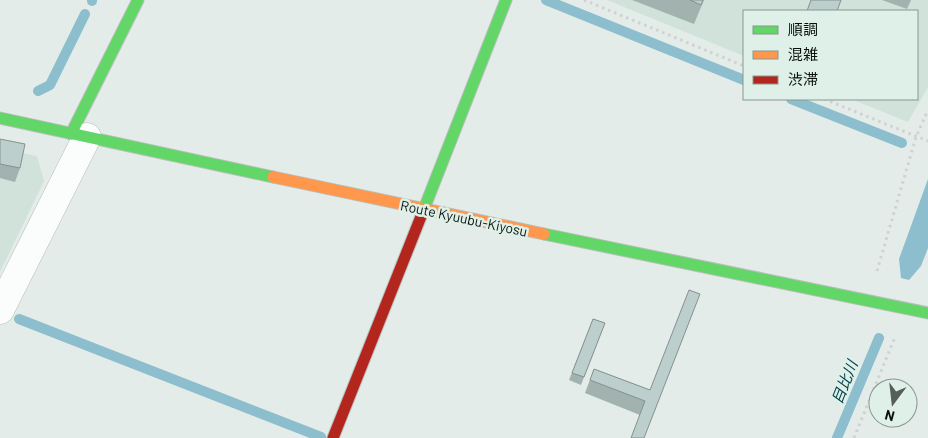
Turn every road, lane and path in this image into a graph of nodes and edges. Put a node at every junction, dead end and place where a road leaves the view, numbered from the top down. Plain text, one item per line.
1 (138, 0) edge
2 (506, 0) edge
3 (584, 0) edge
4 (743, 66) edge
5 (826, 100) edge
6 (928, 110) edge
7 (0, 118) edge
8 (79, 136) junction
9 (916, 137) junction
10 (927, 140) edge
11 (423, 209) junction
12 (868, 301) junction
13 (907, 309) junction
14 (0, 310) edge
15 (928, 314) edge
16 (340, 436) edge
17 (854, 438) edge

1 - 8 main road
2 - 11 main road
3 - 4 path
5 - 9 path
6 - 9 path
7 - 8 main road, Route Kyuubu-Kiyosu
8 - 11 main road, Route Kyuubu-Kiyosu
8 - 14 street
9 - 10 path
9 - 12 path
11 - 12 main road, Route Kyuubu-Kiyosu
11 - 16 main road
12 - 13 main road, Route Kyuubu-Kiyosu
13 - 15 main road, Route Kyuubu-Kiyosu
13 - 17 path

